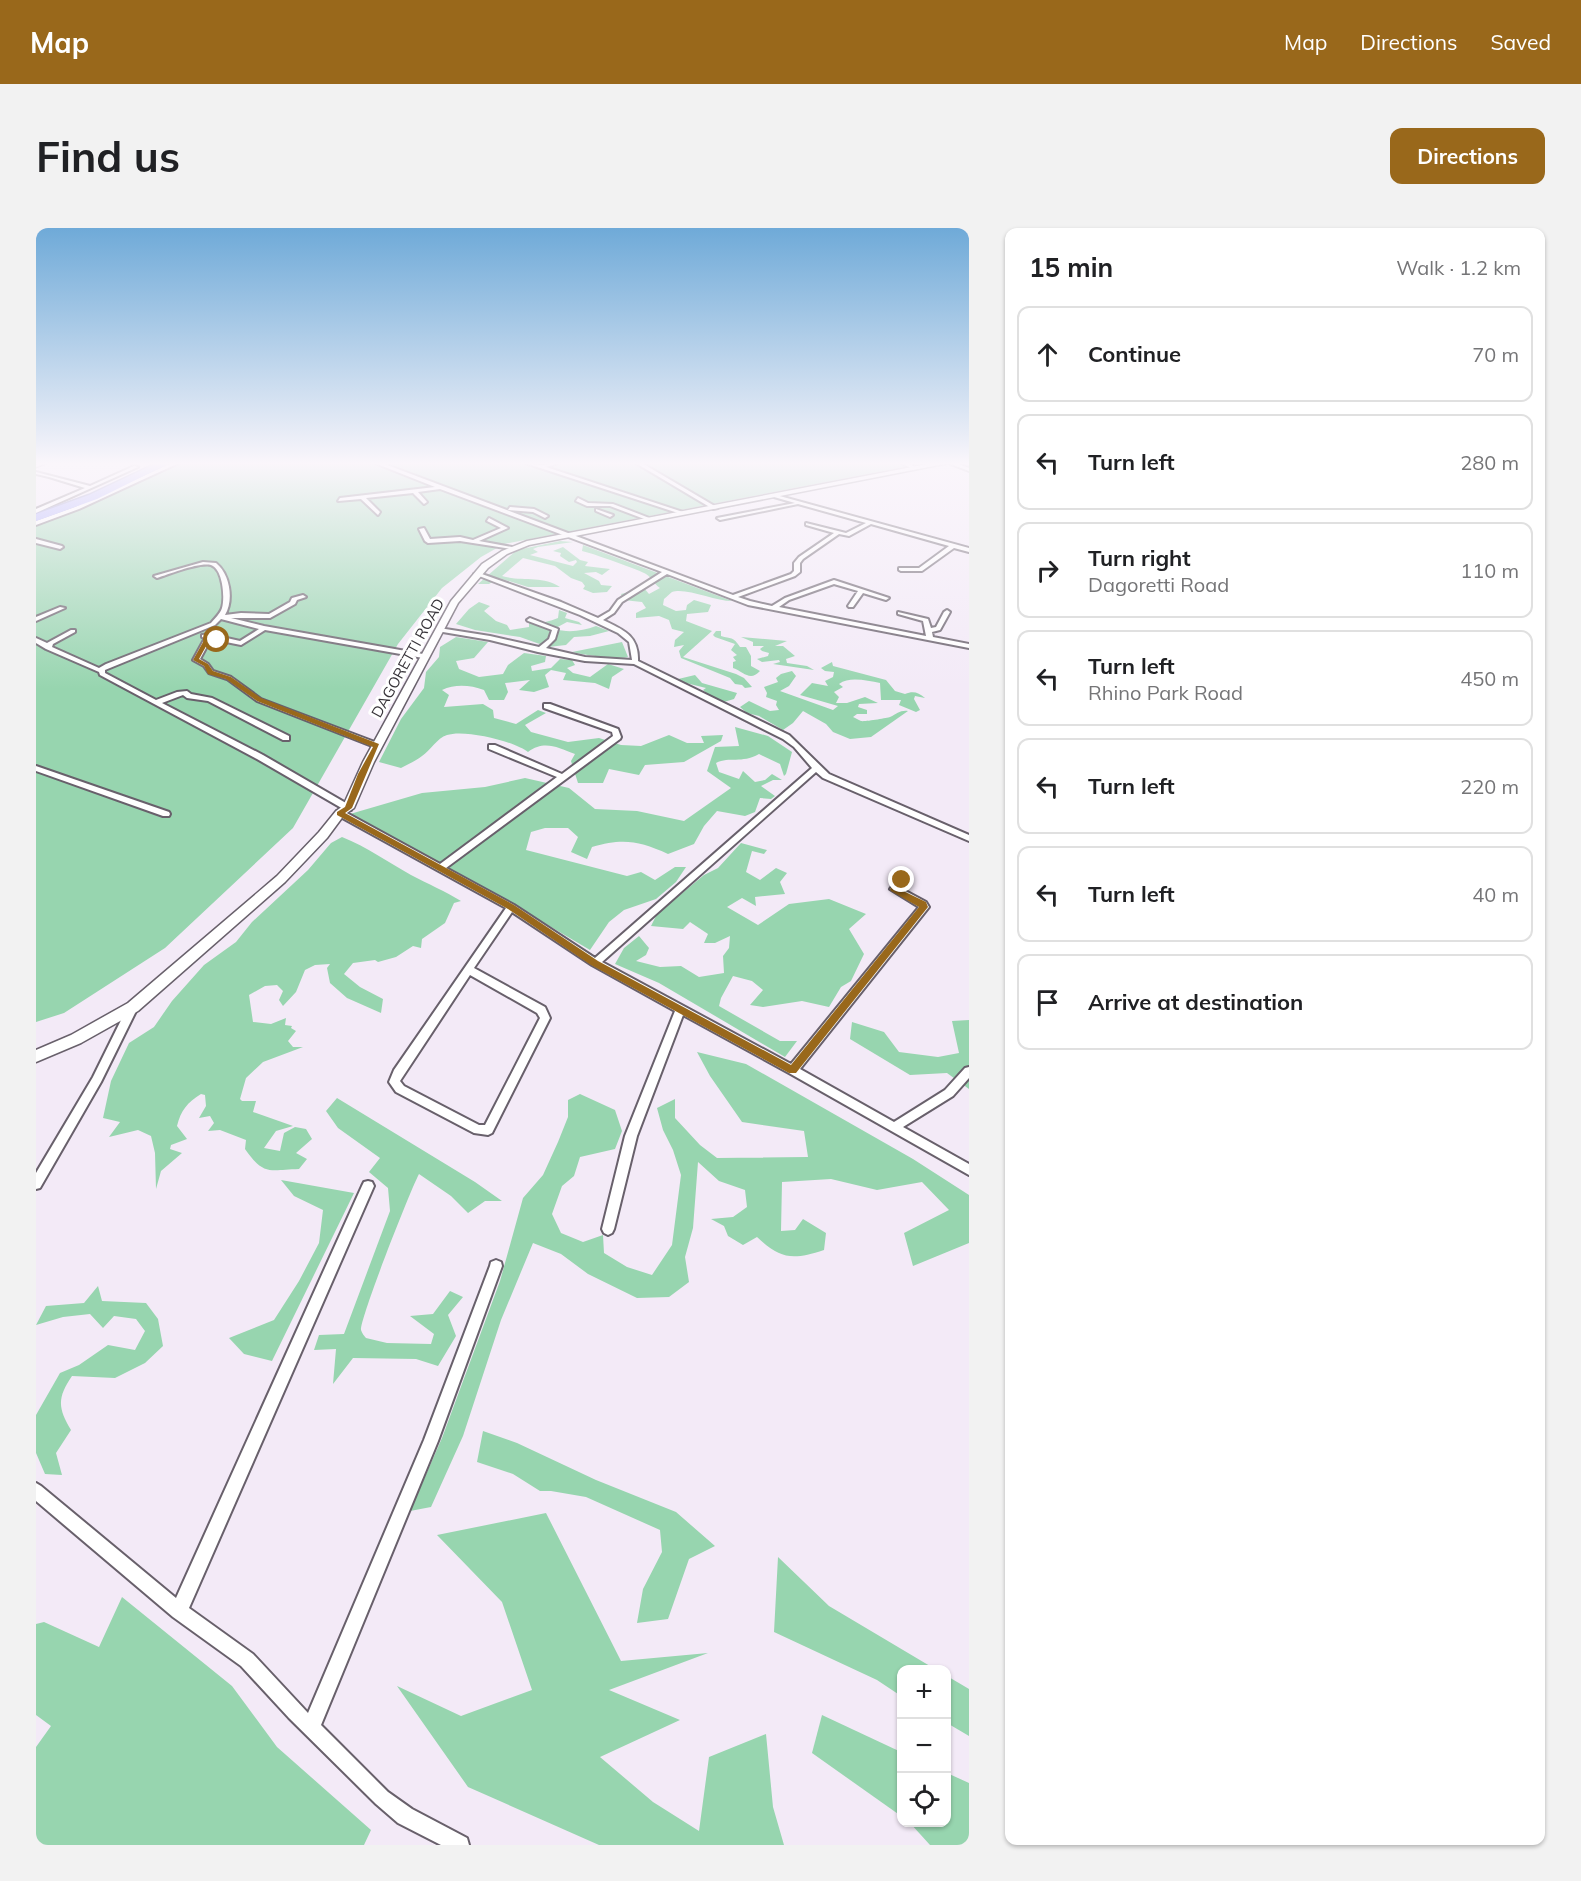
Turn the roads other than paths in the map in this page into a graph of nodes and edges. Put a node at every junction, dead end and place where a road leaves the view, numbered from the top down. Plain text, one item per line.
1 (426, 537) edge
2 (481, 537) edge
3 (555, 537) edge
4 (571, 537) edge
5 (831, 537) edge
6 (922, 537) edge
7 (36, 541) edge
8 (473, 541) junction
9 (953, 546) junction
10 (60, 547) dead end
11 (510, 548) junction
12 (969, 550) edge
13 (901, 569) dead end
14 (665, 573) junction
15 (477, 574) junction
16 (157, 576) dead end
17 (861, 591) junction
18 (303, 597) dead end
19 (733, 597) junction
20 (886, 598) dead end
21 (851, 606) dead end
22 (62, 608) dead end
23 (773, 608) junction
24 (947, 612) dead end
25 (900, 613) dead end
26 (220, 617) junction
27 (36, 619) edge
28 (530, 620) dead end
29 (598, 621) junction
30 (264, 628) junction
31 (439, 630) junction
32 (928, 630) junction
33 (73, 631) dead end
34 (186, 634) junction
35 (209, 636) junction
36 (930, 638) junction
37 (36, 640) edge
38 (47, 646) junction
39 (969, 646) edge
40 (538, 650) junction
41 (423, 656) junction
42 (635, 662) junction
43 (101, 671) junction
44 (157, 702) junction
45 (547, 706) dead end
46 (286, 738) dead end
47 (377, 746) junction
48 (492, 747) dead end
49 (36, 768) edge
50 (815, 769) junction
51 (563, 777) junction
52 (344, 811) junction
53 (166, 814) dead end
54 (969, 838) edge
55 (440, 868) junction
56 (902, 880) dead end
57 (511, 907) junction
58 (595, 963) junction
59 (468, 969) junction
60 (133, 1007) junction
61 (680, 1010) junction
62 (36, 1056) edge
63 (793, 1070) junction
64 (969, 1071) edge
65 (894, 1127) junction
66 (969, 1170) edge
67 (36, 1184) edge
68 (368, 1186) dead end
69 (608, 1229) dead end
70 (496, 1266) dead end
71 (36, 1491) edge
72 (179, 1611) junction
73 (310, 1728) junction
74 (460, 1845) edge

1 - 8 street
2 - 8 street
3 - 11 main road, DAGORETTI ROAD
4 - 14 street
5 - 19 street
6 - 9 street
7 - 10 street
8 - 11 street
9 - 12 street
9 - 13 street
11 - 15 main road, DAGORETTI ROAD
14 - 19 street
14 - 29 street
15 - 29 street
15 - 31 main road, DAGORETTI ROAD
16 - 26 street
17 - 20 street
17 - 21 street
17 - 23 street
18 - 26 street
19 - 23 street
22 - 27 street
23 - 36 street
24 - 32 street
25 - 32 street
26 - 30 street
26 - 34 street
28 - 40 street
29 - 42 street
30 - 35 street
30 - 41 street
31 - 40 street
31 - 41 main road, DAGORETTI ROAD
32 - 36 street
33 - 38 street
34 - 35 street
34 - 43 street
35 - 47 street
36 - 39 street
37 - 38 street
38 - 43 street
40 - 42 street
41 - 47 main road, DAGORETTI ROAD
42 - 50 street
43 - 44 street
44 - 46 street
44 - 52 street
45 - 51 street
47 - 52 main road, DAGORETTI ROAD
48 - 51 street
49 - 53 street
50 - 54 street
50 - 58 street
51 - 55 street
52 - 55 street
52 - 60 main road, DAGORETTI ROAD
55 - 57 street
56 - 63 street
57 - 58 street
57 - 59 street
58 - 61 street
59 - 59 street
60 - 62 main road, DAGORETTI ROAD
60 - 67 street
61 - 63 street
61 - 69 street
63 - 65 street
64 - 65 street
65 - 66 street
68 - 72 street
70 - 73 street
71 - 72 street
72 - 73 street
73 - 74 street

